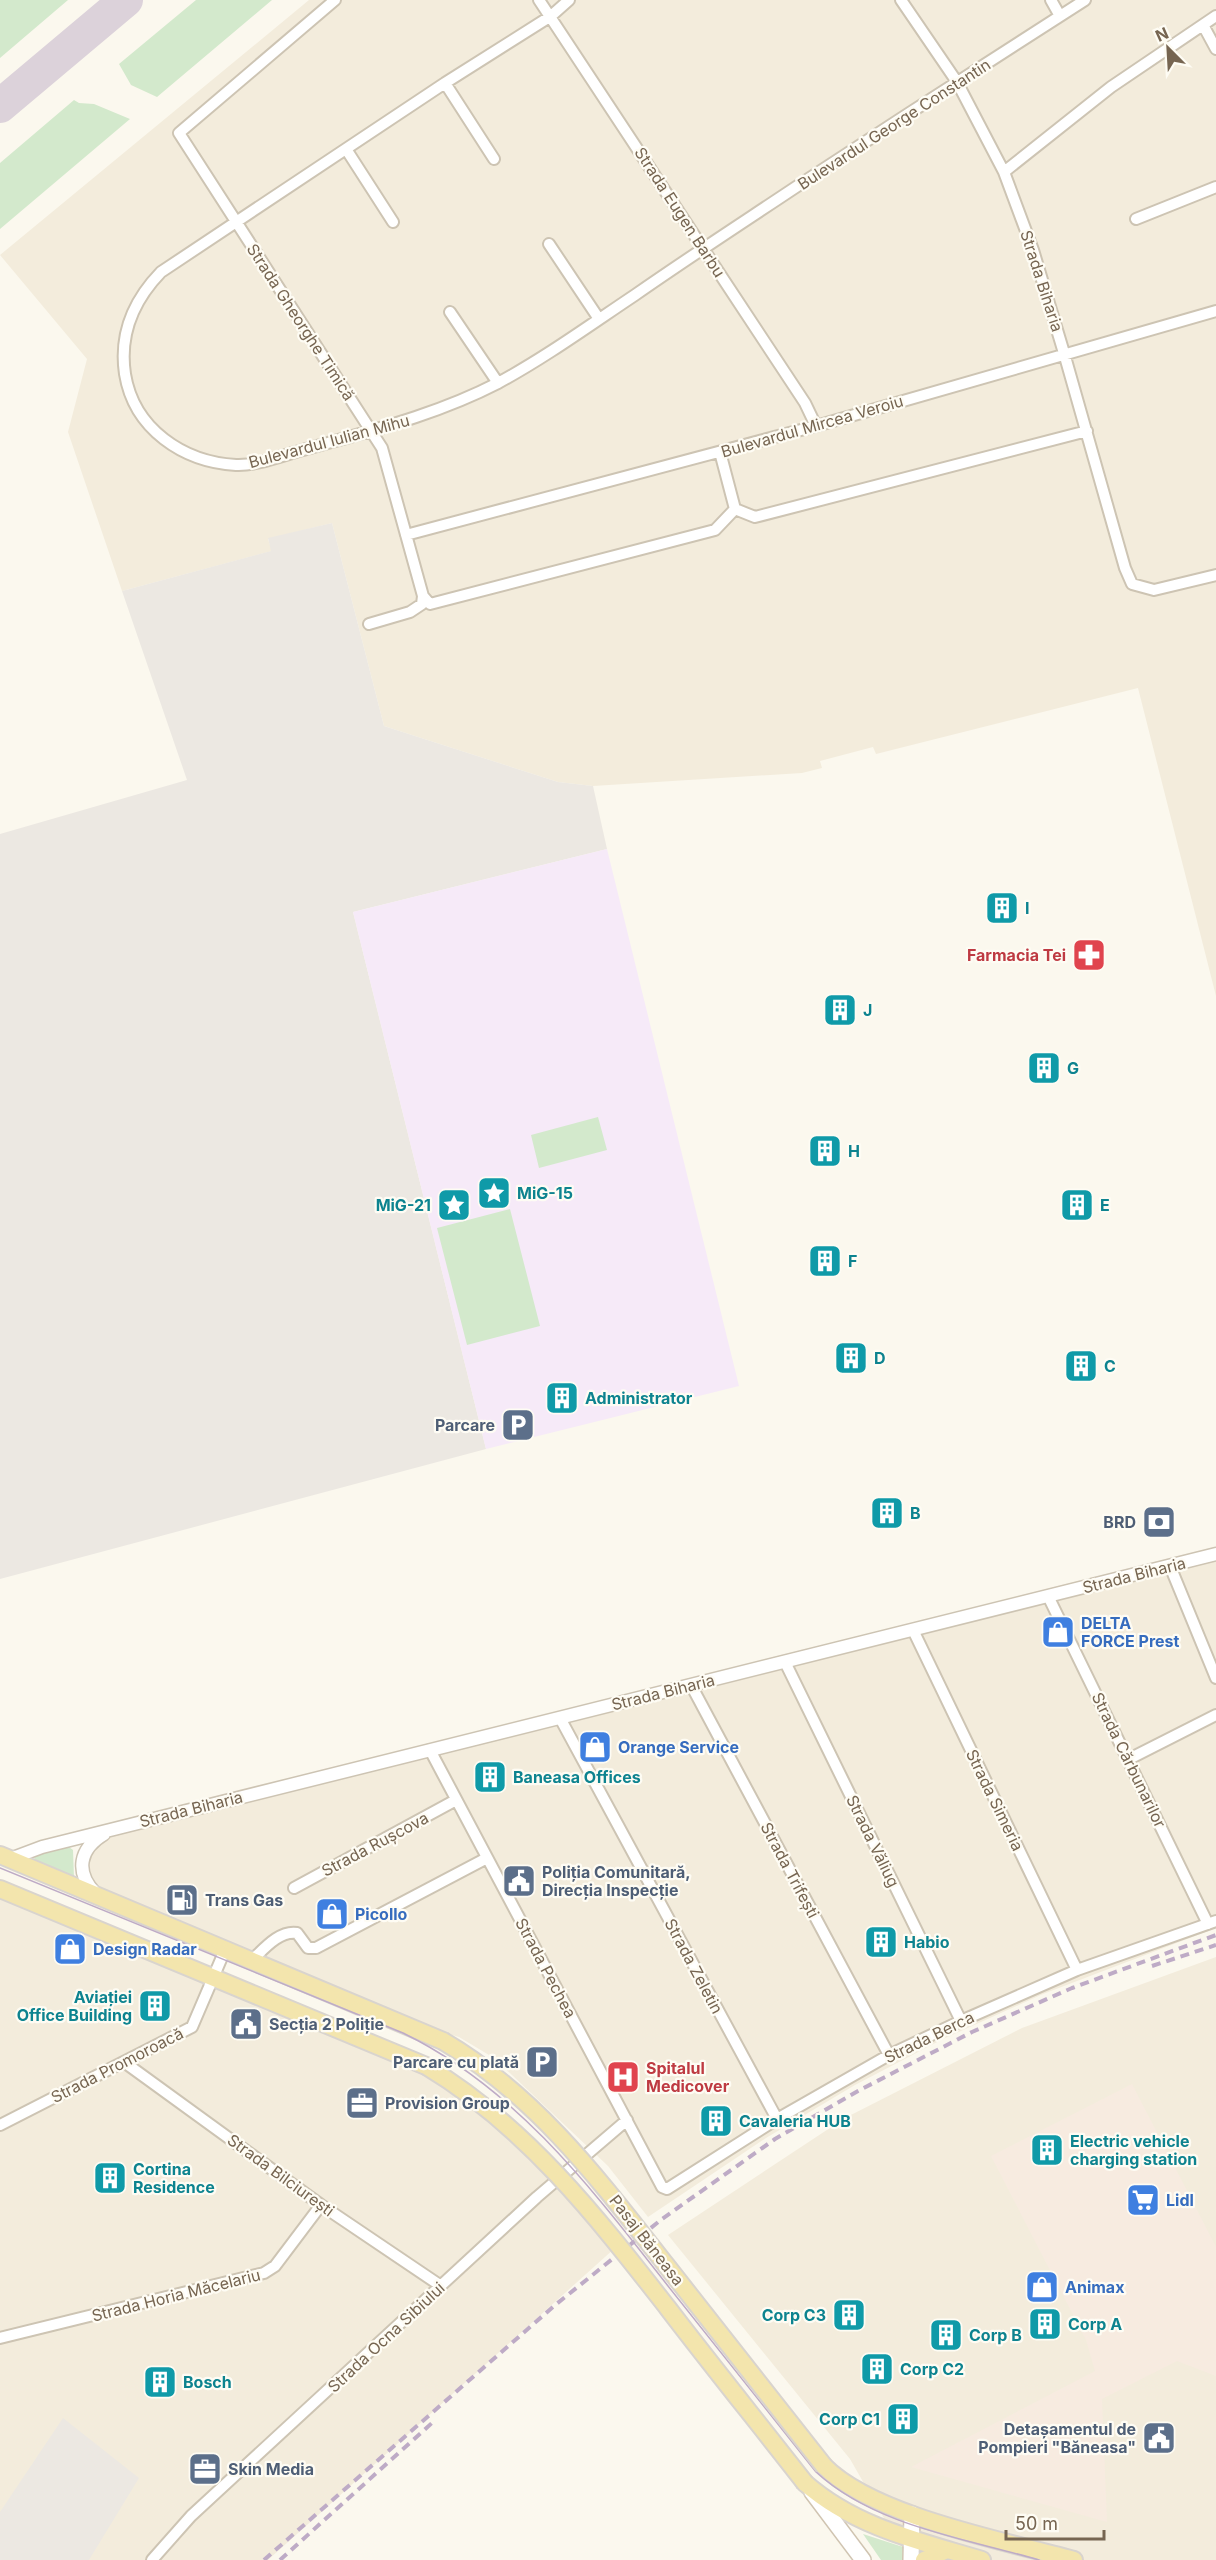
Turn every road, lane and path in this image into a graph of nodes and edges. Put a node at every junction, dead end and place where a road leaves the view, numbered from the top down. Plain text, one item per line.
1 (335, 0) edge
2 (539, 0) edge
3 (569, 0) edge
4 (901, 0) edge
5 (1051, 0) edge
6 (1085, 0) edge
7 (551, 16) junction
8 (1060, 16) junction
9 (1216, 16) edge
10 (1203, 25) junction
11 (1216, 49) edge
12 (957, 82) junction
13 (445, 83) junction
14 (345, 149) junction
15 (494, 159) dead end
16 (1004, 172) junction
17 (1216, 187) edge
18 (1136, 219) dead end
19 (236, 222) junction
20 (393, 222) dead end
21 (549, 244) dead end
22 (703, 248) junction
23 (1216, 311) edge
24 (450, 312) dead end
25 (599, 320) junction
26 (1064, 353) junction
27 (498, 383) junction
28 (816, 426) junction
29 (370, 431) junction
30 (1087, 431) junction
31 (720, 452) junction
32 (735, 509) junction
33 (406, 535) junction
34 (1216, 575) edge
35 (423, 596) junction
36 (369, 624) dead end
37 (1216, 1554) edge
38 (1170, 1566) junction
39 (1048, 1596) junction
40 (913, 1630) junction
41 (785, 1662) junction
42 (1216, 1678) edge
43 (691, 1685) junction
44 (1216, 1715) edge
45 (560, 1718) junction
46 (430, 1750) junction
47 (1130, 1759) junction
48 (456, 1800) junction
49 (110, 1830) junction
50 (5, 1857) edge
51 (487, 1858) junction
52 (294, 1888) dead end
53 (0, 1889) edge
54 (97, 1896) junction
55 (1212, 1922) edge
56 (225, 1950) junction
57 (251, 1961) junction
58 (1077, 1970) junction
59 (213, 1977) junction
60 (960, 2020) junction
61 (889, 2055) junction
62 (124, 2062) junction
63 (777, 2119) junction
64 (627, 2120) junction
65 (0, 2125) edge
66 (662, 2187) joint
67 (321, 2205) junction
68 (441, 2286) junction
69 (0, 2338) edge
70 (805, 2483) junction
71 (912, 2514) junction
72 (910, 2538) junction
73 (947, 2550) junction
74 (152, 2560) edge
75 (863, 2560) edge
76 (910, 2560) edge
77 (924, 2560) edge
78 (982, 2560) edge
79 (1074, 2560) edge

1 - 19 street, Strada Gheorghe Timică
2 - 7 street, Strada Eugen Barbu
3 - 7 street, Bulevardul Iulian Mihu
4 - 12 street, Strada Biharia
5 - 8 street
6 - 8 street, Bulevardul George Constantin
7 - 13 street, Bulevardul Iulian Mihu
7 - 22 street, Strada Eugen Barbu
8 - 12 street, Bulevardul George Constantin
9 - 10 street
10 - 11 street
10 - 16 street
12 - 16 street, Strada Biharia
12 - 22 street, Bulevardul George Constantin
13 - 14 street, Bulevardul Iulian Mihu
13 - 15 street
14 - 19 street, Bulevardul Iulian Mihu
14 - 20 street
16 - 26 street, Strada Biharia
17 - 18 street
19 - 29 street, Strada Gheorghe Timică
19 - 29 street, Bulevardul Iulian Mihu
21 - 25 street
22 - 25 street, Bulevardul Iulian Mihu
22 - 28 street, Strada Eugen Barbu
23 - 26 street, Bulevardul Mircea Veroiu
24 - 27 street
25 - 27 street, Bulevardul Iulian Mihu
26 - 28 street, Bulevardul Mircea Veroiu
26 - 30 street, Strada Biharia
27 - 29 street, Bulevardul Iulian Mihu
28 - 31 street, Bulevardul Mircea Veroiu
29 - 33 street, Strada Gheorghe Timică
30 - 32 street
30 - 34 street, Strada Biharia
31 - 32 street
31 - 33 street, Bulevardul Mircea Veroiu
32 - 35 street
33 - 35 street, Strada Gheorghe Timică
35 - 36 street
37 - 38 street, Strada Biharia
38 - 39 street, Strada Biharia
38 - 42 street
39 - 40 street, Strada Biharia
39 - 47 street, Strada Cărbunarilor
40 - 41 street, Strada Biharia
40 - 58 street, Strada Simeria
41 - 43 street, Strada Biharia
41 - 60 street, Strada Văliug
43 - 45 street, Strada Biharia
43 - 61 street, Strada Trifești
44 - 47 street
45 - 46 street, Strada Biharia
45 - 63 street, Strada Zeletin
46 - 48 street, Strada Pechea
46 - 49 street, Strada Biharia
47 - 55 street, Strada Cărbunarilor
48 - 51 street, Strada Pechea
48 - 52 street, Strada Rușcova
49 - 50 street, Strada Biharia
49 - 54 street, Strada Biharia
50 - 54 main road, Pasaj Băneasa
51 - 57 street
51 - 64 street, Strada Pechea
53 - 59 main road, Pasaj Băneasa
54 - 56 main road, Pasaj Băneasa
55 - 58 street, Strada Berca
56 - 57 main road, Pasaj Băneasa
56 - 59 street, Strada Promoroacă
57 - 71 main road, Pasaj Băneasa, bridge
58 - 60 street, Strada Berca
59 - 62 street, Strada Promoroacă
59 - 70 main road, Pasaj Băneasa, bridge
60 - 61 street, Strada Berca
61 - 63 street, Strada Berca
62 - 65 street, Strada Promoroacă
62 - 67 street, Strada Bilciurești
63 - 66 street, Strada Berca
64 - 66 street, Strada Pechea
64 - 68 street, Strada Ocna Sibiului
67 - 68 street, Strada Bilciurești
67 - 69 street, Strada Horia Măcelariu
68 - 74 street, Strada Ocna Sibiului
70 - 72 main road, Pasaj Băneasa
70 - 75 main road
71 - 72 main road
71 - 79 main road, Pasaj Băneasa
72 - 73 main road, Pasaj Băneasa
72 - 76 main road
73 - 77 main road
73 - 78 main road, Pasaj Băneasa

